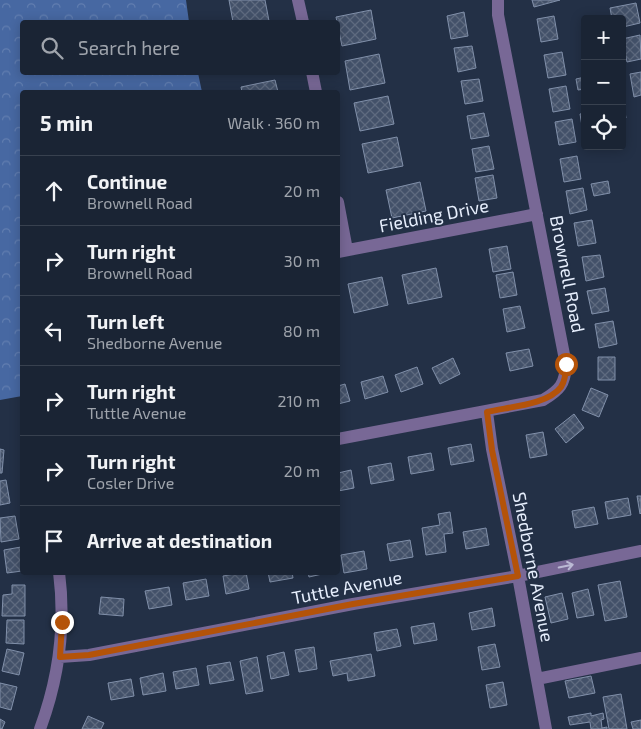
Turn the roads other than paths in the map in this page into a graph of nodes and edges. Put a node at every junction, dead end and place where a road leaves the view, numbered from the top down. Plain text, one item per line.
1 (298, 0) edge
2 (498, 0) edge
3 (302, 20) edge
4 (313, 75) edge
5 (316, 90) edge
6 (538, 214) junction
7 (340, 226) edge
8 (342, 251) edge
9 (487, 412) junction
10 (340, 439) edge
11 (641, 551) edge
12 (59, 575) edge
13 (518, 576) junction
14 (60, 657) junction
15 (641, 658) edge
16 (537, 678) junction
17 (40, 729) edge
18 (546, 729) edge

1 - 3 street
2 - 6 street, Brownell Road
4 - 5 street
6 - 8 street, Fielding Drive
6 - 9 street, Brownell Road
7 - 8 street
9 - 10 street, Brownell Road
9 - 13 street, Shedborne Avenue
13 -> 11 street, Tuttle Avenue
12 - 14 street
13 - 14 street, Tuttle Avenue
13 - 16 street, Shedborne Avenue
14 - 17 street
15 - 16 street
16 - 18 street, Shedborne Avenue

